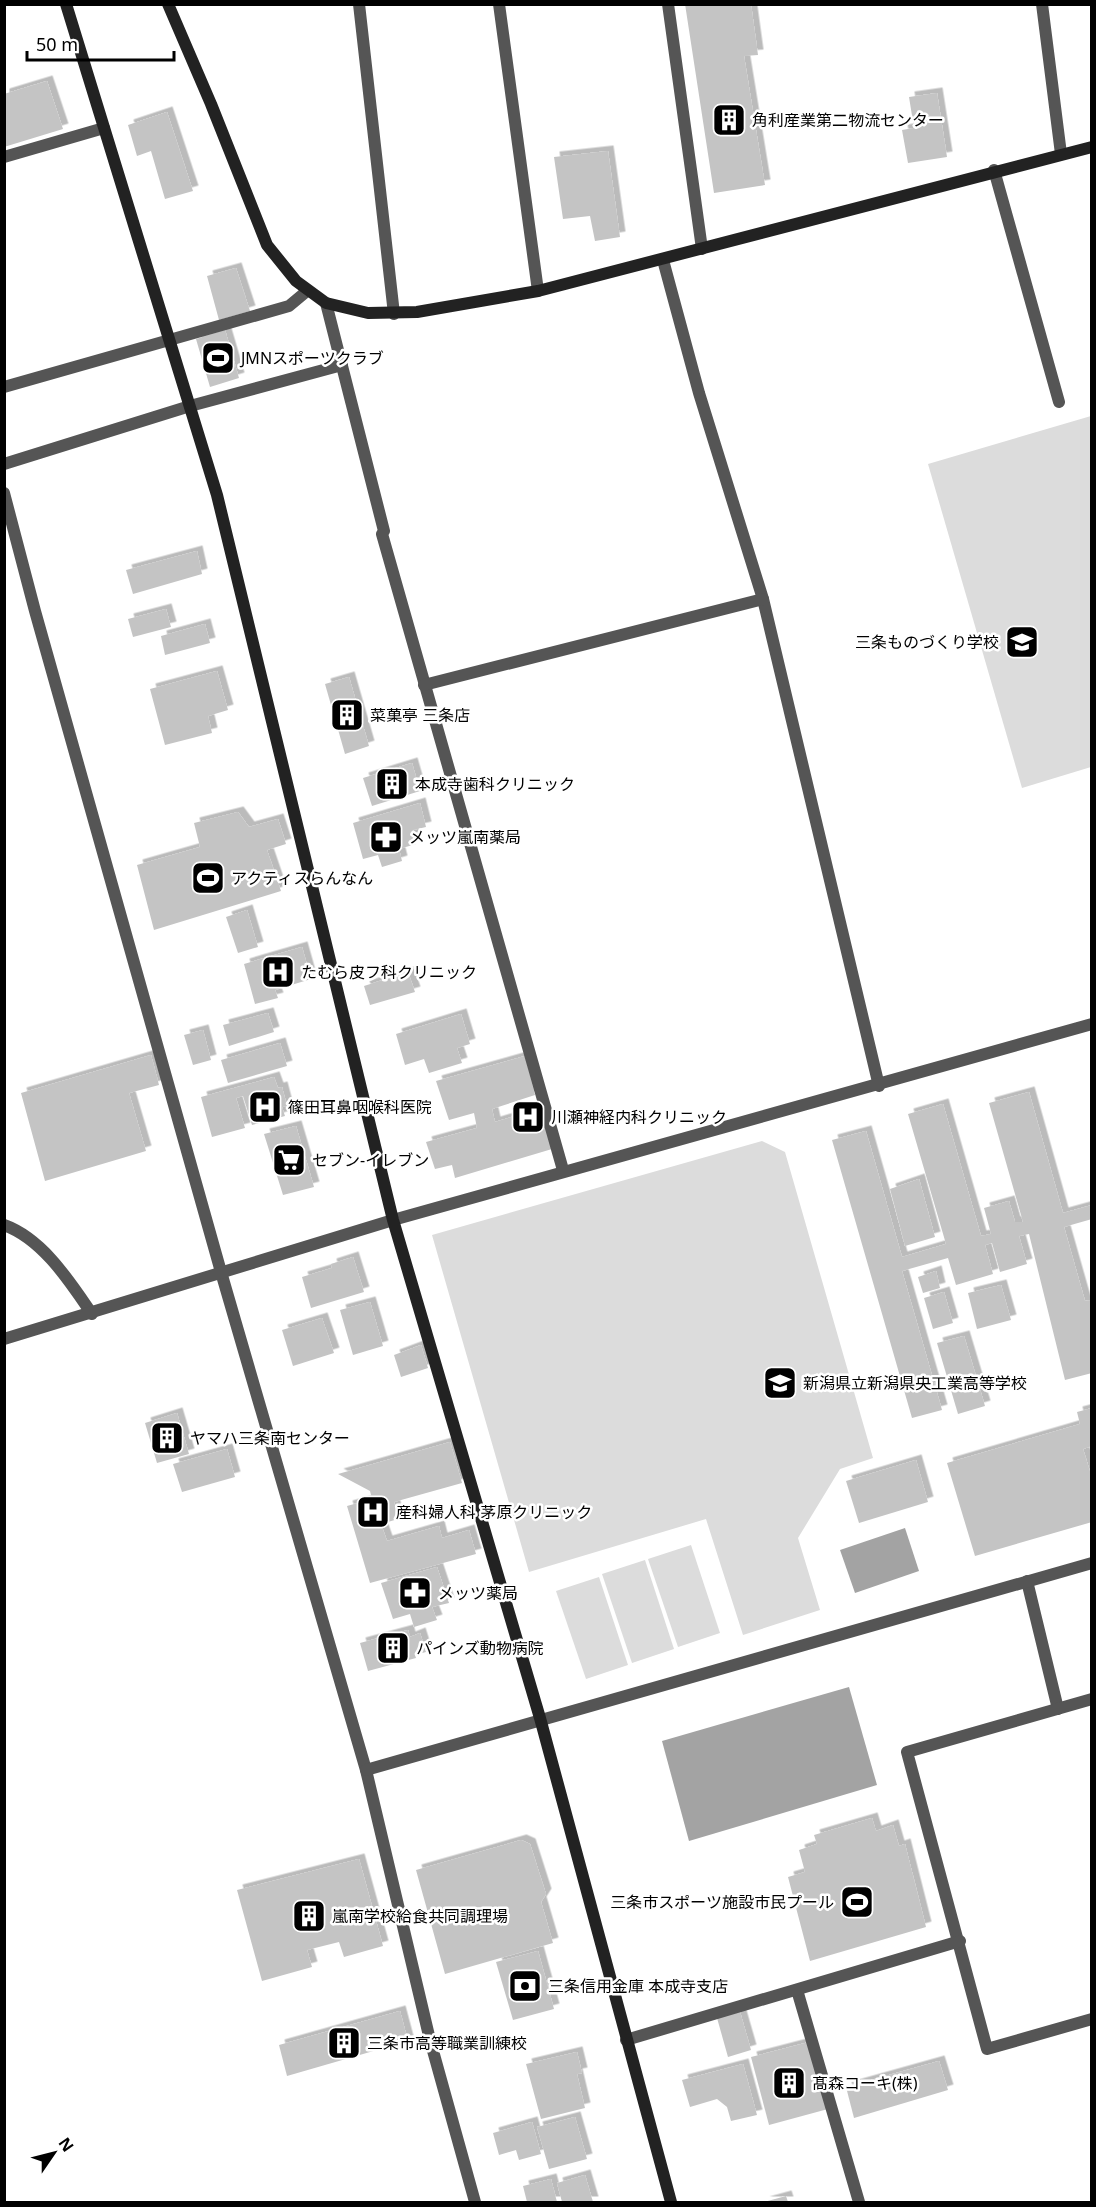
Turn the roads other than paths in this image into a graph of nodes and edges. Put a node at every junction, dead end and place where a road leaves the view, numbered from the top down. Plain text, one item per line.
1 (66, 4) edge
2 (168, 4) edge
3 (359, 4) edge
4 (499, 4) edge
5 (668, 4) edge
6 (1042, 4) edge
7 (104, 128) junction
8 (1092, 147) edge
9 (1061, 154) junction
10 (4, 157) edge
11 (994, 170) junction
12 (702, 249) junction
13 (663, 260) junction
14 (307, 291) junction
15 (538, 291) junction
16 (326, 303) junction
17 (394, 314) junction
18 (170, 340) junction
19 (342, 365) junction
20 (4, 387) edge
21 (1059, 402) dead end
22 (190, 406) junction
23 (4, 464) edge
24 (4, 493) edge
25 (763, 599) junction
26 (424, 685) junction
27 (1092, 1024) edge
28 (879, 1086) junction
29 (563, 1170) junction
30 (393, 1220) junction
31 (4, 1226) edge
32 (221, 1272) junction
33 (92, 1314) junction
34 (4, 1339) edge
35 (1092, 1563) edge
36 (1027, 1581) junction
37 (1092, 1699) edge
38 (1058, 1709) junction
39 (540, 1718) junction
40 (366, 1770) junction
41 (960, 1941) junction
42 (797, 1990) junction
43 (1092, 2019) edge
44 (626, 2040) junction
45 (475, 2202) edge
46 (671, 2202) edge
47 (859, 2202) edge

1 - 7 street
2 - 14 street
3 - 17 street
4 - 15 street
5 - 12 street
6 - 9 street
7 - 10 street
7 - 18 street
8 - 9 street
9 - 11 street
11 - 12 street
11 - 21 street
12 - 13 street
13 - 15 street
13 - 25 street
14 - 16 street
14 - 18 street
15 - 17 street
16 - 17 street
16 - 19 street
18 - 20 street
18 - 22 street
19 - 22 street
19 - 26 street
22 - 23 street
22 - 30 street
24 - 32 street
25 - 26 street
25 - 28 street
26 - 29 street
27 - 28 street
28 - 29 street
29 - 30 street
30 - 32 street
30 - 39 street
31 - 33 street
32 - 33 street
32 - 40 street
33 - 34 street
35 - 36 street
36 - 38 street
36 - 39 street
37 - 38 street
38 - 41 street
39 - 40 street
39 - 44 street
40 - 45 street
41 - 42 street
41 - 43 street
42 - 44 street
42 - 47 street
44 - 46 street

